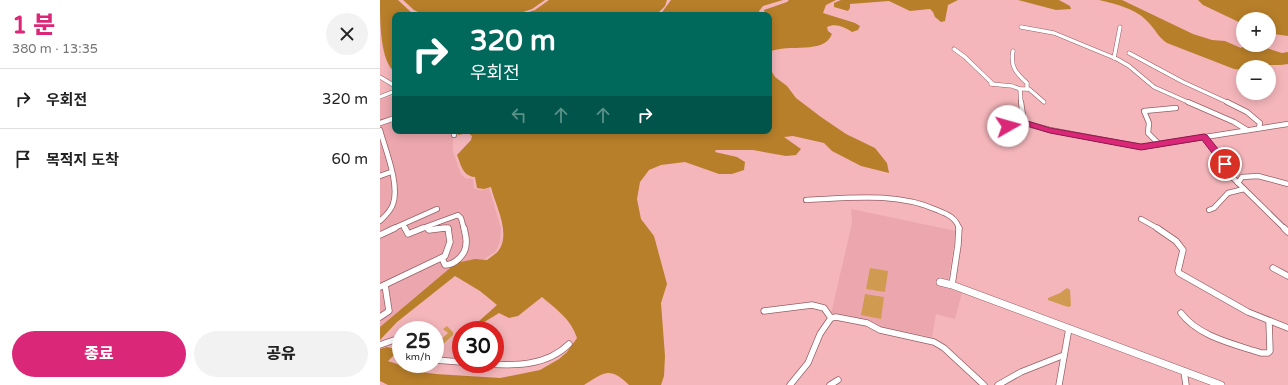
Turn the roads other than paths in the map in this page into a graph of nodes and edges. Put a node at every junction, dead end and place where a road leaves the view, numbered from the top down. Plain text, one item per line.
1 (1021, 27) dead end
2 (1120, 27) dead end
3 (954, 49) dead end
4 (1013, 51) dead end
5 (1129, 53) dead end
6 (1114, 58) junction
7 (380, 77) edge
8 (392, 84) edge
9 (1020, 89) junction
10 (1027, 89) junction
11 (392, 92) edge
12 (380, 98) edge
13 (1044, 102) dead end
14 (1176, 108) dead end
15 (392, 119) edge
16 (1024, 122) junction
17 (380, 123) edge
18 (1288, 124) edge
19 (1008, 126) dead end
20 (1259, 128) junction
21 (380, 130) edge
22 (1247, 130) junction
23 (1204, 137) junction
24 (1159, 144) junction
25 (391, 172) junction
26 (380, 176) edge
27 (1238, 183) junction
28 (1288, 184) edge
29 (1244, 189) junction
30 (806, 200) dead end
31 (437, 209) dead end
32 (1209, 210) dead end
33 (1141, 219) dead end
34 (380, 221) edge
35 (403, 225) junction
36 (427, 228) junction
37 (1288, 232) edge
38 (380, 235) edge
39 (442, 258) junction
40 (1273, 268) dead end
41 (1288, 276) edge
42 (940, 282) dead end
43 (952, 285) junction
44 (382, 286) edge
45 (764, 311) dead end
46 (1181, 314) dead end
47 (380, 316) edge
48 (831, 318) junction
49 (1269, 321) junction
50 (1069, 328) junction
51 (1288, 328) edge
52 (392, 341) edge
53 (569, 344) dead end
54 (380, 345) edge
55 (1064, 355) junction
56 (504, 364) edge
57 (1184, 371) junction
58 (838, 380) dead end
59 (790, 385) edge
60 (830, 385) edge
61 (984, 385) edge
62 (998, 385) edge
63 (1059, 385) edge
64 (1186, 385) edge
65 (1221, 385) edge

1 - 6 street
2 - 6 street
3 - 9 street
4 - 10 street
5 - 20 street
6 - 22 street
7 - 8 street
9 - 10 street
9 - 16 street
10 - 13 street
11 - 12 street
14 - 24 street
15 - 17 street
16 - 19 street
16 - 24 street
18 - 20 street
20 - 22 street
21 - 25 street
22 - 23 street
23 - 24 street
23 - 27 street
25 - 26 street
25 - 34 street
27 - 28 street
27 - 29 street
29 - 32 street
29 - 37 street
30 - 43 street
31 - 35 street
33 - 49 street
35 - 36 street
35 - 38 street
36 - 39 street
36 - 39 street
39 - 44 street
40 - 41 street
42 - 43 main road
43 - 50 main road
44 - 47 street
45 - 48 street
46 - 49 street
48 - 59 street
48 - 61 street
49 - 51 street
50 - 55 street
50 - 57 main road
52 - 54 street
53 - 56 street
55 - 62 street
55 - 63 street
57 - 64 street
57 - 65 main road
58 - 60 street

